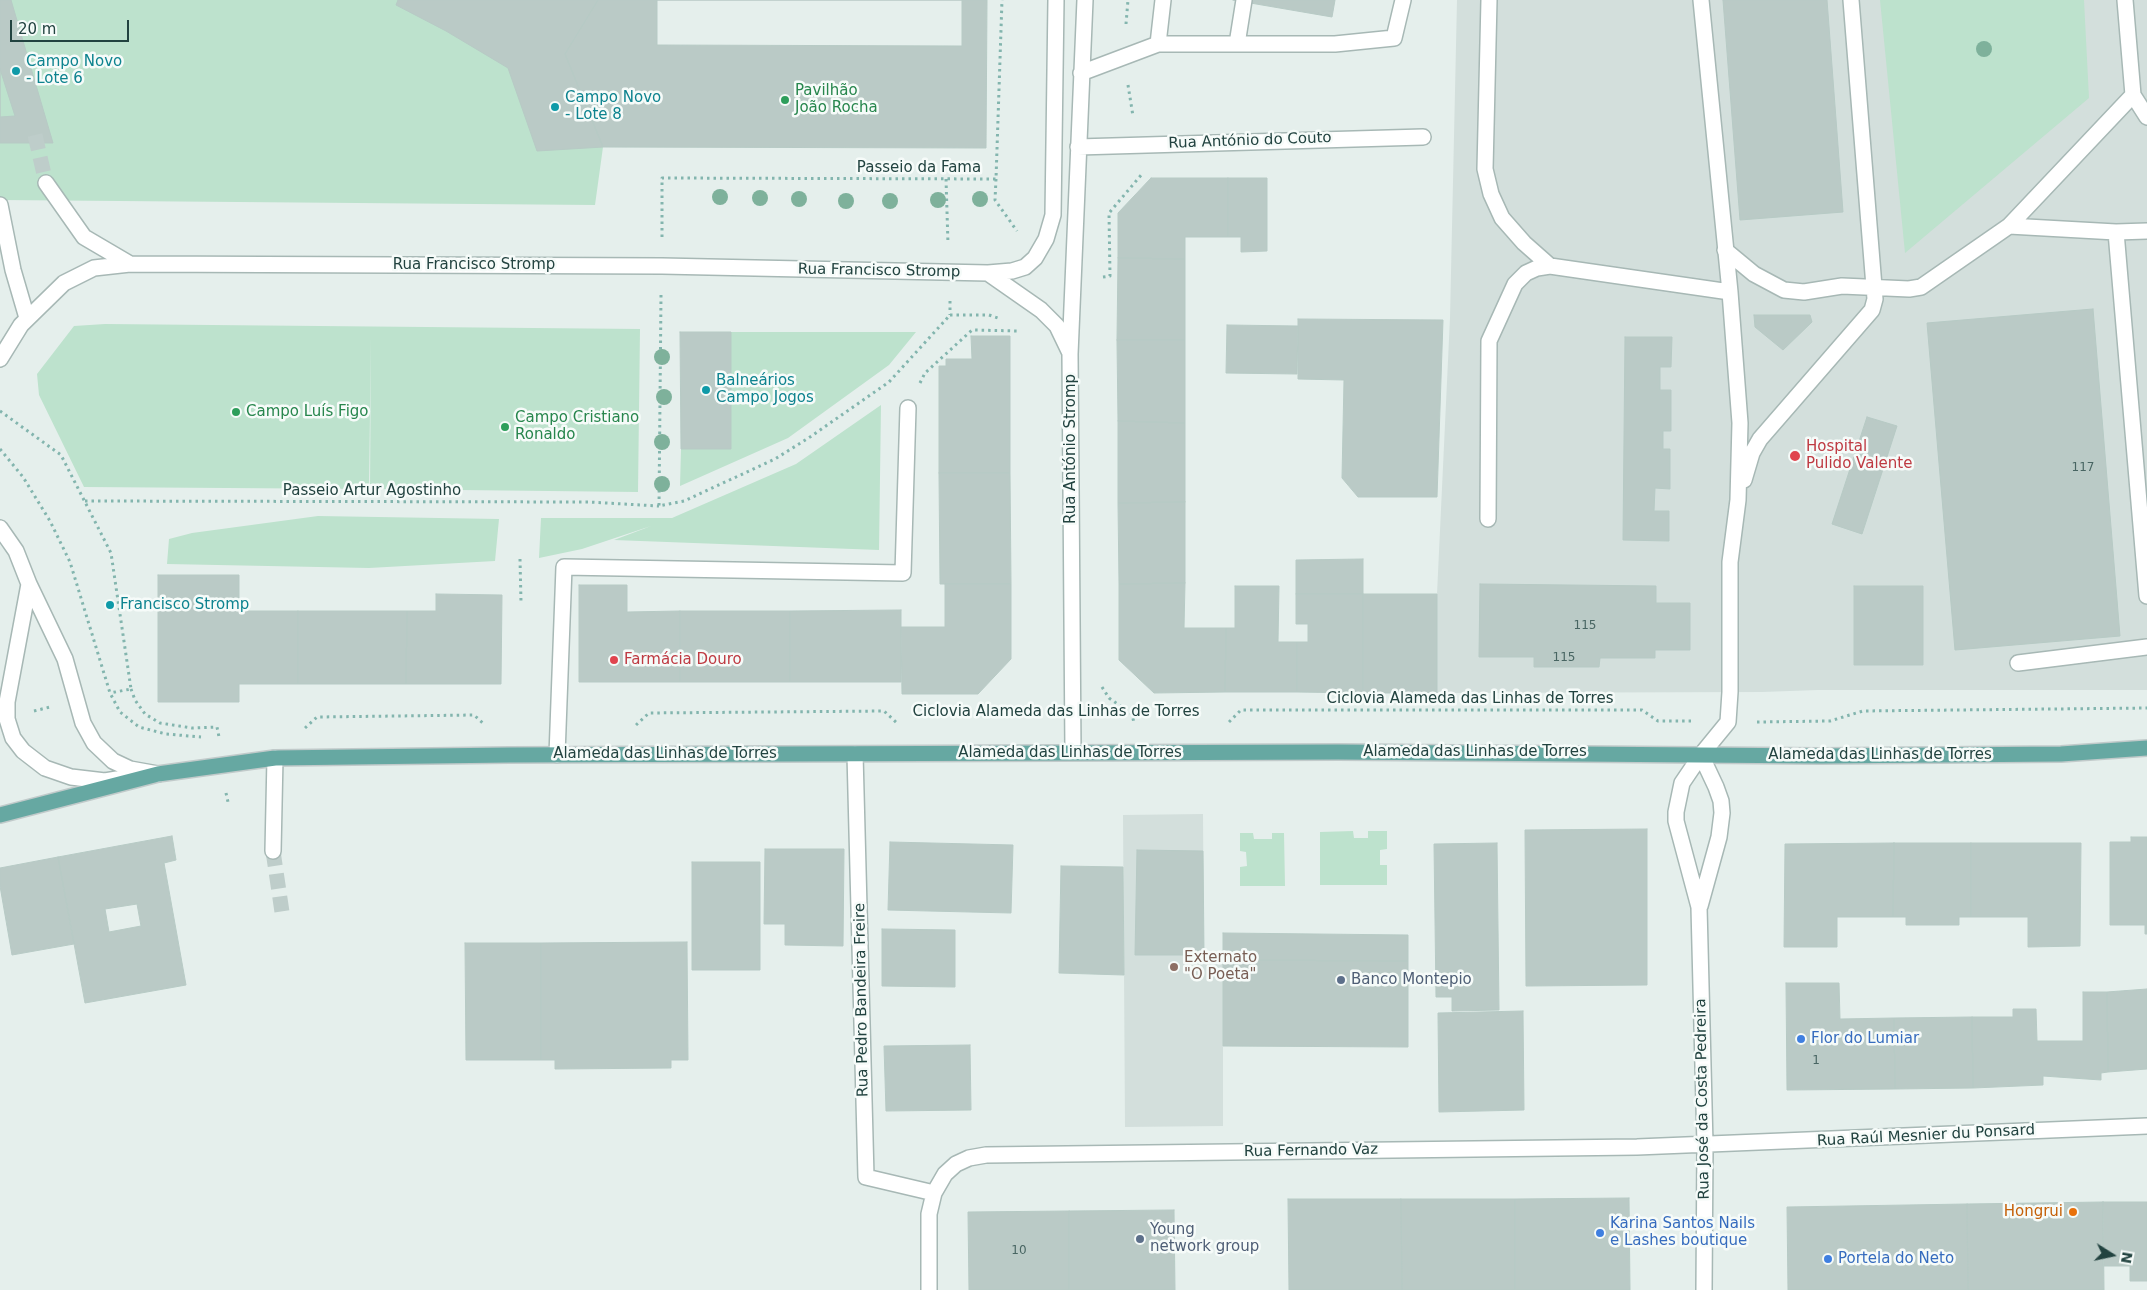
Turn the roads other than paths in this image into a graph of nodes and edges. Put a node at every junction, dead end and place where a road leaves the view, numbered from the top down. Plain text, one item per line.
1 (1056, 0) edge
2 (1085, 0) edge
3 (1163, 0) edge
4 (1244, 0) edge
5 (1403, 0) edge
6 (1488, 0) edge
7 (1701, 0) edge
8 (1851, 0) edge
9 (2125, 0) edge
10 (1158, 44) junction
11 (1237, 44) junction
12 (1081, 73) junction
13 (2133, 95) junction
14 (2147, 117) edge
15 (1423, 137) dead end
16 (1078, 146) junction
17 (46, 183) tunnel mouth
18 (0, 205) edge
19 (2008, 226) junction
20 (2147, 231) edge
21 (2116, 232) junction
22 (1725, 250) junction
23 (130, 264) junction
24 (1550, 266) junction
25 (988, 273) junction
26 (1874, 286) junction
27 (1730, 292) junction
28 (24, 321) junction
29 (0, 336) edge
30 (1070, 354) junction
31 (0, 358) edge
32 (908, 408) road end
33 (1738, 500) junction
34 (1488, 519) dead end
35 (0, 528) edge
36 (29, 584) junction
37 (2147, 596) edge
38 (2147, 647) edge
39 (2018, 663) dead end
40 (2147, 748) edge
41 (1073, 752) junction
42 (855, 754) junction
43 (557, 755) junction
44 (1701, 755) junction
45 (275, 758) junction
46 (158, 774) junction
47 (0, 815) edge
48 (273, 851) tunnel mouth
49 (1700, 907) junction
50 (2147, 1126) edge
51 (1704, 1145) junction
52 (934, 1193) junction
53 (929, 1290) edge
54 (1704, 1290) edge

1 - 25 street, Rua Francisco Stromp
2 - 12 street
3 - 10 street
4 - 11 street
5 - 11 street
6 - 24 street
7 - 22 street
8 - 26 street
9 - 13 street
10 - 11 street
10 - 12 street
12 - 16 street
13 - 14 street
13 - 19 street
15 - 16 street, Rua António do Couto
16 - 30 street, Rua António Stromp
17 - 23 street
18 - 28 street
19 - 21 street
19 - 26 street
20 - 21 street
21 - 37 street
22 - 26 street
22 - 27 street
23 - 25 street, Rua Francisco Stromp
23 - 28 street, Rua Francisco Stromp
24 - 27 street
24 - 34 street
25 - 30 street
26 - 33 street
27 - 33 street
28 - 29 street
28 - 31 street, Rua Francisco Stromp
30 - 41 street, Rua António Stromp
32 - 43 street
33 - 44 street
35 - 36 street
36 - 46 street
36 - 46 street
38 - 39 street
40 - 44 main road, Alameda das Linhas de Torres
41 - 42 main road, Alameda das Linhas de Torres
41 - 44 main road, Alameda das Linhas de Torres
42 - 43 main road, Alameda das Linhas de Torres
42 - 52 street, Rua Pedro Bandeira Freire
43 - 45 main road, Alameda das Linhas de Torres
44 - 49 street, Rua José da Costa Pedreira
44 - 49 street, Rua José da Costa Pedreira
45 - 46 main road, Alameda das Linhas de Torres
45 - 48 street
46 - 47 main road, Alameda das Linhas de Torres
49 - 51 street, Rua José da Costa Pedreira
50 - 51 street, Rua Raúl Mesnier du Ponsard
51 - 52 street, Rua Fernando Vaz
51 - 54 street, Rua José da Costa Pedreira
52 - 53 street, Rua Fernando Vaz

